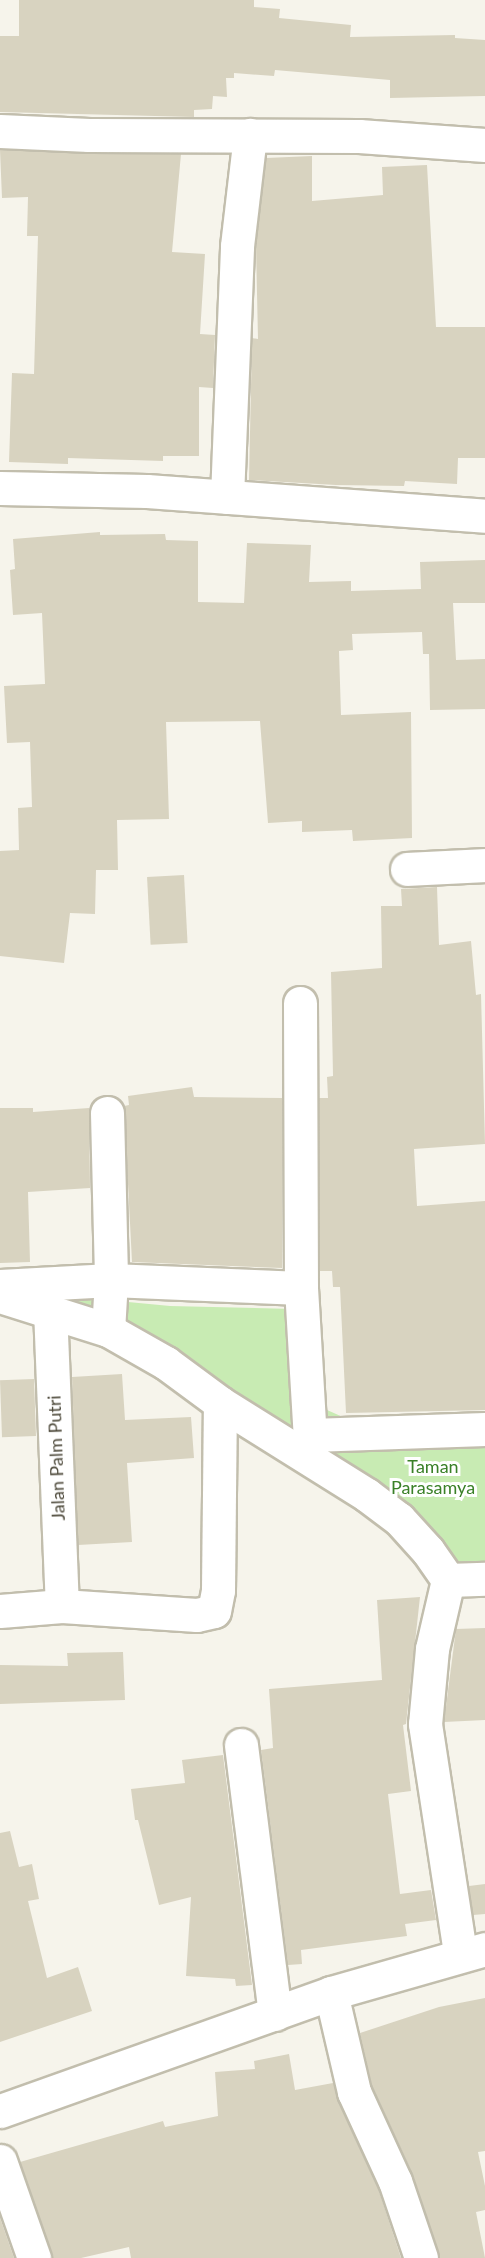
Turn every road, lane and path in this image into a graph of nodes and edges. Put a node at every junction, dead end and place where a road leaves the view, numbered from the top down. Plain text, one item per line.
1 (0, 131) edge
2 (250, 135) junction
3 (485, 145) edge
4 (0, 488) edge
5 (227, 497) junction
6 (485, 516) edge
7 (485, 865) edge
8 (407, 869) dead end
9 (300, 1003) dead end
10 (107, 1113) dead end
11 (111, 1280) junction
12 (0, 1286) edge
13 (301, 1288) junction
14 (0, 1296) edge
15 (50, 1310) junction
16 (108, 1330) junction
17 (220, 1403) junction
18 (485, 1430) edge
19 (311, 1447) junction
20 (485, 1579) edge
21 (448, 1580) junction
22 (62, 1606) junction
23 (0, 1611) edge
24 (242, 1745) dead end
25 (473, 1951) edge
26 (331, 1993) junction
27 (275, 2014) junction
28 (0, 2111) edge
29 (0, 2161) edge
30 (34, 2258) edge
31 (421, 2258) edge

1 - 2 street
2 - 3 street
2 - 5 street
4 - 5 street
5 - 6 street
7 - 8 street
9 - 13 street
10 - 11 street
11 - 12 street
11 - 13 street
11 - 16 street
13 - 19 street
14 - 15 street
15 - 16 street
15 - 22 street, Jalan Palm Putri
16 - 17 street
17 - 19 street
17 - 22 street
18 - 19 street
19 - 21 street
20 - 21 street
21 - 25 street
22 - 23 street
24 - 27 street
25 - 26 street
26 - 27 street
26 - 31 street
27 - 28 street
29 - 30 street

